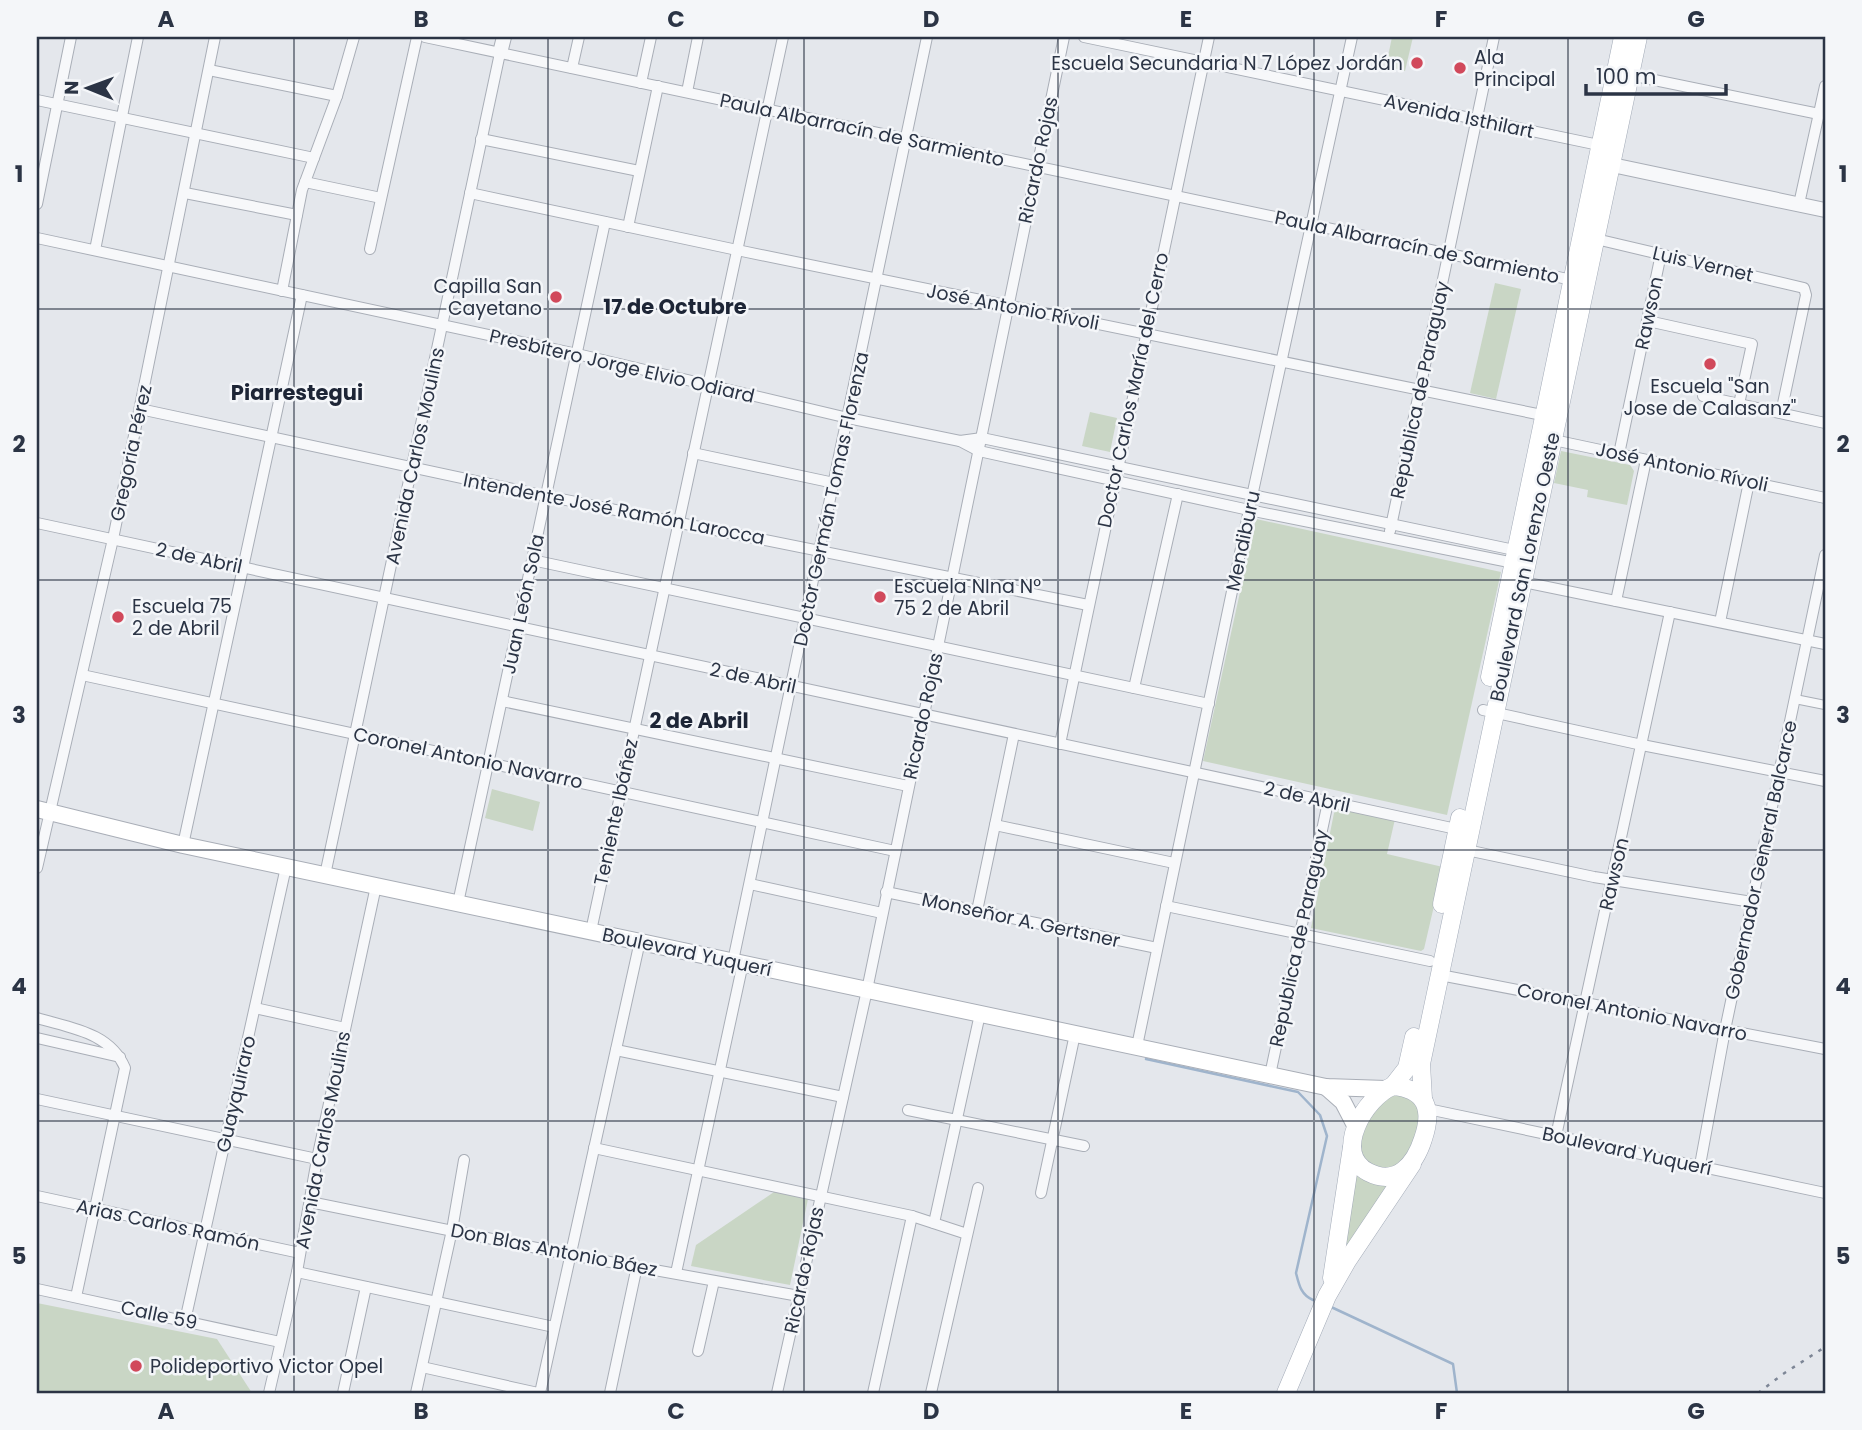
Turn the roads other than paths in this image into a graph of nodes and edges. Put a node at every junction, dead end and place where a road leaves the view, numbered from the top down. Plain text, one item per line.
1 (71, 37) edge
2 (138, 37) edge
3 (215, 37) edge
4 (354, 37) edge
5 (417, 37) edge
6 (425, 37) edge
7 (504, 37) edge
8 (579, 37) edge
9 (651, 37) edge
10 (698, 37) edge
11 (783, 37) edge
12 (927, 37) edge
13 (1064, 37) edge
14 (1084, 37) edge
15 (1209, 37) edge
16 (1352, 37) edge
17 (1494, 37) edge
18 (1623, 37) edge
19 (1638, 37) edge
20 (500, 53) junction
21 (1204, 62) junction
22 (572, 68) junction
23 (209, 70) junction
24 (1630, 75) junction
25 (641, 83) junction
26 (658, 86) junction
27 (1825, 86) edge
28 (1340, 91) junction
29 (687, 92) junction
30 (337, 96) junction
31 (37, 100) edge
32 (58, 104) junction
33 (768, 110) junction
34 (1819, 114) junction
35 (121, 118) junction
36 (1477, 120) junction
37 (196, 133) junction
38 (481, 139) junction
39 (907, 139) junction
40 (1606, 155) junction
41 (314, 158) junction
42 (1036, 166) junction
43 (639, 172) junction
44 (305, 182) junction
45 (185, 193) junction
46 (470, 193) junction
47 (1174, 196) junction
48 (381, 198) junction
49 (37, 204) edge
50 (1799, 204) junction
51 (1825, 209) edge
52 (297, 215) junction
53 (605, 222) junction
54 (1312, 224) junction
55 (628, 227) junction
56 (37, 238) edge
57 (1595, 239) junction
58 (370, 248) dead end
59 (94, 250) junction
60 (737, 250) junction
61 (1449, 254) junction
62 (1661, 254) junction
63 (170, 266) junction
64 (877, 279) junction
65 (1580, 282) junction
66 (282, 290) junction
67 (302, 295) junction
68 (1008, 306) junction
69 (1648, 321) junction
70 (443, 325) junction
71 (1146, 333) junction
72 (577, 354) junction
73 (1282, 362) junction
74 (708, 386) junction
75 (1420, 391) junction
76 (1703, 396) dead end
77 (1739, 404) junction
78 (140, 409) junction
79 (1781, 413) junction
80 (1550, 417) junction
81 (848, 418) junction
82 (1825, 423) edge
83 (271, 438) junction
84 (982, 438) junction
85 (1546, 438) junction
86 (960, 441) junction
87 (979, 452) junction
88 (693, 453) junction
89 (1619, 454) junction
90 (1646, 460) junction
91 (412, 467) junction
92 (1118, 467) junction
93 (1116, 480) junction
94 (1749, 482) junction
95 (834, 483) junction
96 (1178, 494) junction
97 (1253, 495) junction
98 (545, 496) junction
99 (1825, 498) edge
100 (1249, 510) junction
101 (678, 522) junction
102 (37, 523) edge
103 (1391, 524) junction
104 (1388, 537) junction
105 (113, 539) junction
106 (820, 550) junction
107 (1825, 555) edge
108 (532, 560) junction
109 (1521, 563) junction
110 (243, 568) junction
111 (1823, 573) edge
112 (952, 579) junction
113 (664, 588) junction
114 (384, 599) junction
115 (1616, 601) junction
116 (1088, 605) junction
117 (1670, 612) junction
118 (806, 618) junction
119 (1720, 622) junction
120 (518, 628) junction
121 (1807, 641) junction
122 (1825, 645) edge
123 (938, 646) junction
124 (650, 656) junction
125 (82, 675) junction
126 (1074, 675) junction
127 (792, 687) junction
128 (1135, 688) junction
129 (1795, 699) junction
130 (502, 701) junction
131 (213, 703) junction
132 (1209, 704) junction
133 (1825, 705) edge
134 (1489, 712) junction
135 (923, 715) junction
136 (634, 728) junction
137 (355, 734) junction
138 (1014, 734) junction
139 (1060, 744) junction
140 (1642, 745) junction
141 (776, 759) junction
142 (488, 763) junction
143 (1780, 772) junction
144 (1194, 773) junction
145 (1825, 781) edge
146 (908, 786) junction
147 (620, 792) junction
148 (1328, 802) junction
149 (40, 812) edge
150 (762, 822) junction
151 (995, 825) junction
152 (1462, 840) junction
153 (183, 845) junction
154 (895, 851) junction
155 (1174, 863) junction
156 (286, 867) junction
157 (37, 868) edge
158 (325, 875) junction
159 (1612, 879) junction
160 (750, 884) junction
161 (376, 886) junction
162 (886, 892) junction
163 (1752, 902) junction
164 (458, 903) junction
165 (1166, 906) junction
166 (977, 911) junction
167 (882, 913) junction
168 (591, 931) junction
169 (1300, 934) junction
170 (640, 942) junction
171 (1157, 948) junction
172 (738, 962) junction
173 (1435, 968) junction
174 (867, 990) junction
175 (1585, 1002) junction
176 (255, 1008) junction
177 (980, 1014) junction
178 (37, 1018) edge
179 (345, 1028) junction
180 (1725, 1030) junction
181 (1075, 1034) junction
182 (37, 1038) edge
183 (1137, 1046) junction
184 (1825, 1049) edge
185 (616, 1050) junction
186 (120, 1056) junction
187 (720, 1072) junction
188 (1270, 1074) junction
189 (1326, 1087) junction
190 (1389, 1088) junction
191 (843, 1097) junction
192 (37, 1099) edge
193 (1425, 1104) junction
194 (908, 1110) dead end
195 (115, 1116) junction
196 (957, 1119) junction
197 (1356, 1127) junction
198 (1556, 1136) junction
199 (226, 1138) junction
200 (1053, 1139) junction
201 (1084, 1146) dead end
202 (1352, 1147) junction
203 (594, 1148) junction
204 (317, 1159) junction
205 (464, 1160) dead end
206 (1412, 1164) junction
207 (1700, 1165) junction
208 (698, 1169) junction
209 (978, 1188) dead end
210 (1041, 1193) dead end
211 (1825, 1194) edge
212 (821, 1195) junction
213 (37, 1196) edge
214 (310, 1202) junction
215 (96, 1209) junction
216 (912, 1216) junction
217 (934, 1223) junction
218 (452, 1230) junction
219 (204, 1233) junction
220 (967, 1234) junction
221 (300, 1253) junction
222 (570, 1255) junction
223 (637, 1266) junction
224 (297, 1272) junction
225 (676, 1273) junction
226 (714, 1281) junction
227 (366, 1287) junction
228 (37, 1289) edge
229 (799, 1296) junction
230 (1327, 1296) junction
231 (76, 1297) junction
232 (435, 1302) junction
233 (185, 1321) junction
234 (554, 1327) junction
235 (281, 1342) junction
236 (698, 1351) dead end
237 (422, 1367) junction
238 (272, 1393) edge
239 (343, 1393) edge
240 (416, 1393) edge
241 (539, 1393) edge
242 (610, 1393) edge
243 (777, 1393) edge
244 (873, 1393) edge
245 (931, 1393) edge
246 (1286, 1393) edge

1 - 32 street
2 - 35 street
3 - 23 street, Gregoria Pérez
4 - 30 street
5 - 48 street
6 - 20 street, Paula Albarracín de Sarmiento
7 - 20 street, Avenida Carlos Moulins
8 - 22 street
9 - 25 street
10 - 29 street
11 - 33 street, Teniente Ibáñez
12 - 39 street, Doctor Germán Tomas Florenza
13 - 42 street, Ricardo Rojas
14 - 21 street, Avenida Isthilart
15 - 21 street, Doctor Carlos María del Cerro
16 - 28 street, Mendiburu
17 - 36 street, Republica de Paraguay
18 - 40 main road, Boulevard San Lorenzo Oeste
19 - 24 main road, Boulevard San Lorenzo Oeste
20 - 22 street, Paula Albarracín de Sarmiento
20 - 38 street, Avenida Carlos Moulins
21 - 28 street, Avenida Isthilart
21 - 47 street, Doctor Carlos María del Cerro
22 - 25 street, Paula Albarracín de Sarmiento
23 - 30 street
23 - 37 street, Gregoria Pérez
24 - 34 street
24 - 40 main road, Boulevard San Lorenzo Oeste
25 - 26 street, Paula Albarracín de Sarmiento
26 - 29 street, Paula Albarracín de Sarmiento
26 - 43 street
27 - 34 street
28 - 36 street, Avenida Isthilart
28 - 54 street, Mendiburu
29 - 33 street, Paula Albarracín de Sarmiento
30 - 41 street
31 - 32 street
32 - 35 street
32 - 49 street
33 - 39 street, Paula Albarracín de Sarmiento
33 - 60 street, Teniente Ibáñez
34 - 50 street
35 - 37 street
35 - 59 street
36 - 40 street, Avenida Isthilart
36 - 61 street, Republica de Paraguay
37 - 41 street
37 - 45 street, Gregoria Pérez
38 - 43 street
38 - 46 street, Avenida Carlos Moulins
39 - 42 street, Paula Albarracín de Sarmiento
39 - 64 street, Doctor Germán Tomas Florenza
40 - 50 street, Avenida Isthilart
40 - 57 main road, Boulevard San Lorenzo Oeste
40 - 65 main road, Boulevard San Lorenzo Oeste
41 - 44 street
42 - 47 street, Paula Albarracín de Sarmiento
42 - 68 street, Ricardo Rojas
43 - 55 street
44 - 48 street
44 - 52 street
45 - 52 street
45 - 63 street, Gregoria Pérez
46 - 53 street, José Antonio Rívoli
46 - 70 street, Avenida Carlos Moulins
47 - 54 street, Paula Albarracín de Sarmiento
47 - 71 street, Doctor Carlos María del Cerro
48 - 58 street
50 - 51 street, Avenida Isthilart
52 - 66 street
53 - 55 street, José Antonio Rívoli
53 - 72 street, Juan León Sola
54 - 61 street, Paula Albarracín de Sarmiento
54 - 73 street, Mendiburu
55 - 60 street, José Antonio Rívoli
56 - 59 street, Presbítero Jorge Elvio Odiard
57 - 62 street, Luis Vernet
57 - 65 main road, Boulevard San Lorenzo Oeste
59 - 63 street, Presbítero Jorge Elvio Odiard
60 - 64 street, José Antonio Rívoli
60 - 74 street, Teniente Ibáñez
61 - 65 street, Paula Albarracín de Sarmiento
61 - 75 street, Republica de Paraguay
62 - 69 street, Rawson
62 - 79 street, Luis Vernet
63 - 66 street, Presbítero Jorge Elvio Odiard
63 - 78 street, Gregoria Pérez
64 - 68 street, José Antonio Rívoli
64 - 81 street, Doctor Germán Tomas Florenza
65 - 80 main road, Boulevard San Lorenzo Oeste
66 - 67 street, Presbítero Jorge Elvio Odiard
67 - 70 street, Presbítero Jorge Elvio Odiard
67 - 83 street
68 - 71 street, José Antonio Rívoli
68 - 84 street, Ricardo Rojas
69 - 77 street
69 - 89 street, Rawson
70 - 72 street, Presbítero Jorge Elvio Odiard
70 - 91 street, Avenida Carlos Moulins
71 - 73 street, José Antonio Rívoli
71 - 92 street, Doctor Carlos María del Cerro
72 - 74 street, Presbítero Jorge Elvio Odiard
72 - 98 street, Juan León Sola
73 - 75 street, José Antonio Rívoli
73 - 97 street, Mendiburu
74 - 81 street, Presbítero Jorge Elvio Odiard
74 - 88 street, Teniente Ibáñez
75 - 80 street, José Antonio Rívoli
75 - 103 street, Republica de Paraguay
76 - 77 street
77 - 79 street
78 - 83 street, Intendente José Ramón Larocca
78 - 105 street, Gregoria Pérez
79 - 82 street
80 - 85 main road, Boulevard San Lorenzo Oeste
81 - 86 street, Presbítero Jorge Elvio Odiard
81 - 95 street, Doctor Germán Tomas Florenza
83 - 91 street, Intendente José Ramón Larocca
83 - 110 street
84 - 86 street, Presbítero Jorge Elvio Odiard
84 - 87 street, Ricardo Rojas
84 - 92 street, Presbítero Jorge Elvio Odiard
85 - 89 street, José Antonio Rívoli
85 - 109 main road, Boulevard San Lorenzo Oeste
86 - 87 street, Presbítero Jorge Elvio Odiard
87 - 93 street, Presbítero Jorge Elvio Odiard
87 - 112 street, Ricardo Rojas
88 - 95 street
88 - 101 street, Teniente Ibáñez
89 - 90 street, José Antonio Rívoli
90 - 94 street, José Antonio Rívoli
90 - 115 street
91 - 98 street, Intendente José Ramón Larocca
91 - 114 street, Avenida Carlos Moulins
92 - 93 street, Doctor Carlos María del Cerro
92 - 97 street, Presbítero Jorge Elvio Odiard
93 - 96 street, Presbítero Jorge Elvio Odiard
93 - 116 street, Doctor Carlos María del Cerro
94 - 99 street, José Antonio Rívoli
94 - 119 street
95 - 106 street, Doctor Germán Tomas Florenza
96 - 100 street, Presbítero Jorge Elvio Odiard
96 - 128 street
97 - 100 street, Mendiburu
97 - 103 street, Presbítero Jorge Elvio Odiard
98 - 101 street, Intendente José Ramón Larocca
98 - 108 street, Juan León Sola
100 - 104 street, Presbítero Jorge Elvio Odiard
100 - 132 street, Mendiburu
101 - 106 street, Intendente José Ramón Larocca
101 - 113 street, Teniente Ibáñez
102 - 105 street, 2 de Abril
103 - 104 street, Republica de Paraguay
103 - 109 street, Presbítero Jorge Elvio Odiard
104 - 109 street, Presbítero Jorge Elvio Odiard
105 - 110 street, 2 de Abril
105 - 125 street, Gregoria Pérez
106 - 112 street, Intendente José Ramón Larocca
106 - 118 street, Doctor Germán Tomas Florenza
107 - 111 street, Gobernador General Balcarce
108 - 113 street
108 - 120 street, Juan León Sola
109 - 115 street, Presbítero Jorge Elvio Odiard
109 - 134 main road, Boulevard San Lorenzo Oeste
110 - 114 street, 2 de Abril
110 - 131 street
111 - 121 street, Gobernador General Balcarce
112 - 116 street, Intendente José Ramón Larocca
112 - 123 street, Ricardo Rojas
113 - 118 street
113 - 124 street, Teniente Ibáñez
114 - 120 street, 2 de Abril
114 - 137 street, Avenida Carlos Moulins
115 - 117 street, Presbítero Jorge Elvio Odiard
116 - 126 street, Doctor Carlos María del Cerro
117 - 119 street, Presbítero Jorge Elvio Odiard
117 - 140 street, Rawson
118 - 123 street
118 - 127 street, Doctor Germán Tomas Florenza
119 - 121 street, Presbítero Jorge Elvio Odiard
120 - 124 street, 2 de Abril
120 - 130 street, Juan León Sola
121 - 122 street, Presbítero Jorge Elvio Odiard
121 - 129 street, Gobernador General Balcarce
123 - 126 street
123 - 135 street, Ricardo Rojas
124 - 127 street, 2 de Abril
124 - 136 street, Teniente Ibáñez
125 - 131 street, Coronel Antonio Navarro
125 - 149 street, Gregoria Pérez
126 - 128 street
126 - 139 street, Doctor Carlos María del Cerro
127 - 135 street, 2 de Abril
127 - 141 street, Doctor Germán Tomas Florenza
128 - 132 street
129 - 133 street
129 - 143 street, Gobernador General Balcarce
130 - 136 street
130 - 142 street, Juan León Sola
131 - 137 street, Coronel Antonio Navarro
131 - 153 street
132 - 144 street, Mendiburu
134 - 140 street
134 - 152 main road, Boulevard San Lorenzo Oeste
135 - 138 street, 2 de Abril
135 - 146 street, Ricardo Rojas
136 - 141 street
136 - 147 street, Teniente Ibáñez
137 - 142 street, Coronel Antonio Navarro
137 - 158 street, Avenida Carlos Moulins
138 - 139 street, 2 de Abril
138 - 151 street
139 - 144 street, 2 de Abril
140 - 143 street
140 - 159 street, Rawson
141 - 146 street
141 - 150 street, Doctor Germán Tomas Florenza
142 - 147 street, Coronel Antonio Navarro
142 - 164 street, Juan León Sola
143 - 145 street
143 - 163 street, Gobernador General Balcarce
144 - 148 street, 2 de Abril
144 - 155 street, Mendiburu
146 - 154 street, Ricardo Rojas
147 - 150 street, Coronel Antonio Navarro
147 - 168 street, Teniente Ibáñez
148 - 152 street, 2 de Abril
148 - 169 street, Republica de Paraguay
149 - 153 main road, Boulevard Yuquerí
149 - 157 street, Gregoria Pérez
150 - 154 street, Coronel Antonio Navarro
150 - 160 street, Doctor Germán Tomas Florenza
151 - 155 street
151 - 166 street
152 - 159 street, 2 de Abril
152 - 173 main road, Boulevard San Lorenzo Oeste
153 - 156 main road, Boulevard Yuquerí
154 - 162 street, Ricardo Rojas
155 - 165 street, Mendiburu
156 - 158 main road, Boulevard Yuquerí
156 - 176 street, Guayquiraro
158 - 161 main road, Boulevard Yuquerí
159 - 163 street, 2 de Abril
159 - 175 street, Rawson
160 - 167 street
160 - 172 street, Doctor Germán Tomas Florenza
161 - 164 main road, Boulevard Yuquerí
161 - 179 street, Avenida Carlos Moulins
162 - 166 street, Monseñor A. Gertsner
162 - 167 street, Ricardo Rojas
163 - 180 street, Gobernador General Balcarce
164 - 168 main road, Boulevard Yuquerí
165 - 169 street, Coronel Antonio Navarro
165 - 171 street, Mendiburu
166 - 171 street, Monseñor A. Gertsner
167 - 174 street, Ricardo Rojas
168 - 170 main road, Boulevard Yuquerí
169 - 173 street, Coronel Antonio Navarro
169 - 188 street, Republica de Paraguay
170 - 172 main road, Boulevard Yuquerí
170 - 185 street
171 - 183 street, Mendiburu
172 - 174 main road, Boulevard Yuquerí
172 - 187 street, Doctor Germán Tomas Florenza
173 - 175 street, Coronel Antonio Navarro
173 - 190 main road, Boulevard San Lorenzo Oeste
173 - 193 main road, Boulevard San Lorenzo Oeste
174 - 177 main road, Boulevard Yuquerí
174 - 191 street, Ricardo Rojas
175 - 180 street, Coronel Antonio Navarro
175 - 198 street, Rawson
176 - 179 street
176 - 199 street, Guayquiraro
177 - 181 main road, Boulevard Yuquerí
177 - 196 street
178 - 186 street
179 - 204 street, Avenida Carlos Moulins
180 - 184 street, Coronel Antonio Navarro
180 - 207 street, Gobernador General Balcarce
181 - 183 main road, Boulevard Yuquerí
181 - 200 street
182 - 186 street
183 - 188 main road, Boulevard Yuquerí
185 - 187 street
185 - 203 street
186 - 195 street
187 - 191 street
187 - 208 street, Doctor Germán Tomas Florenza
188 - 189 main road, Boulevard Yuquerí
189 - 190 main road, Boulevard Yuquerí
189 - 197 main road
190 - 193 main road
190 - 197 main road
191 - 212 street, Ricardo Rojas
192 - 195 street
193 - 198 street, Boulevard Yuquerí
193 - 206 main road
194 - 196 street
195 - 199 street
195 - 215 street
196 - 200 street
196 - 217 street
197 - 202 main road
198 - 207 street, Boulevard Yuquerí
199 - 204 street
199 - 219 street, Guayquiraro
200 - 201 street
200 - 210 street
202 - 206 main road
202 - 230 main road
203 - 208 street
203 - 222 street
204 - 214 street, Avenida Carlos Moulins
205 - 218 street
206 - 230 main road
207 - 211 street, Boulevard Yuquerí
208 - 212 street
208 - 225 street, Doctor Germán Tomas Florenza
209 - 220 street
212 - 216 street
212 - 229 street, Ricardo Rojas
213 - 215 street, Arias Carlos Ramón
214 - 218 street, Don Blas Antonio Báez
214 - 221 street, Avenida Carlos Moulins
215 - 219 street, Arias Carlos Ramón
215 - 231 street
216 - 217 street
216 - 244 street
217 - 220 street
218 - 222 street, Don Blas Antonio Báez
218 - 232 street
219 - 221 street, Arias Carlos Ramón
219 - 233 street, Guayquiraro
220 - 245 street
221 - 224 street, Avenida Carlos Moulins
222 - 223 street, Don Blas Antonio Báez
222 - 234 street
223 - 225 street, Don Blas Antonio Báez
223 - 242 street
224 - 227 street
224 - 235 street, Avenida Carlos Moulins
225 - 226 street, Don Blas Antonio Báez
226 - 229 street, Don Blas Antonio Báez
226 - 236 street
227 - 232 street
227 - 239 street
228 - 231 street, Calle 59
229 - 243 street, Ricardo Rojas
230 - 246 main road
231 - 233 street, Calle 59
232 - 234 street
232 - 237 street
233 - 235 street, Calle 59
234 - 241 street
235 - 238 street, Avenida Carlos Moulins
237 - 240 street
237 - 241 street

